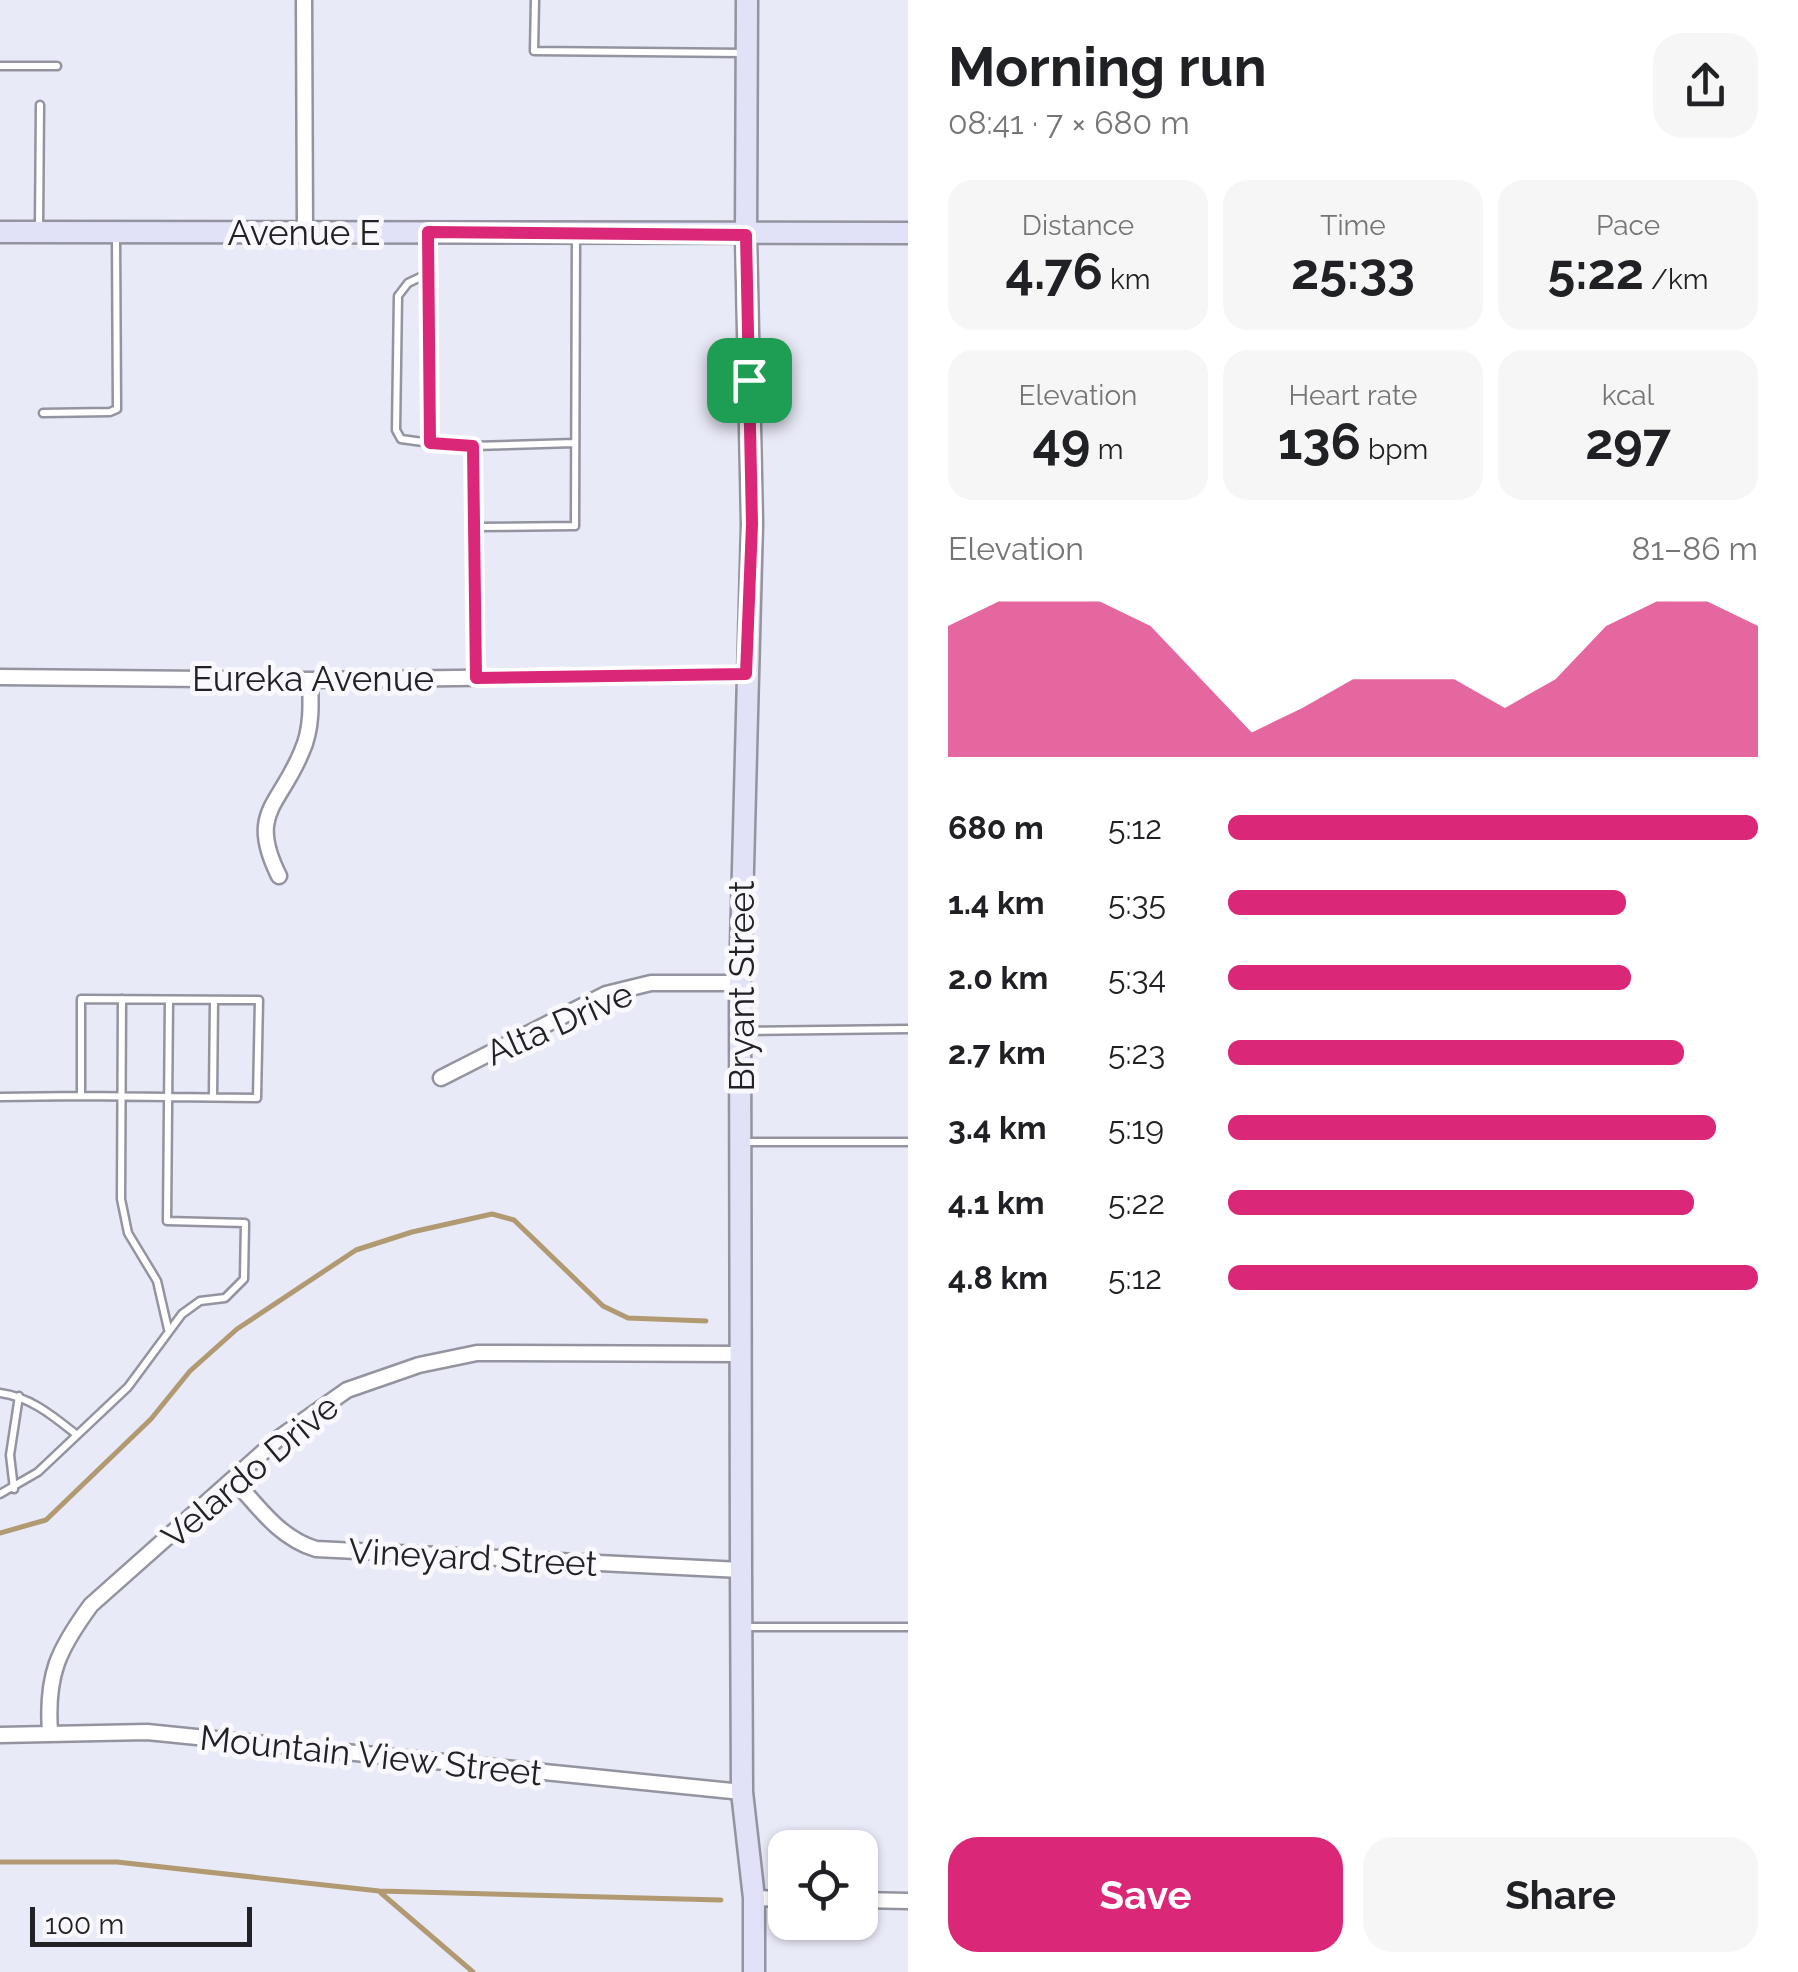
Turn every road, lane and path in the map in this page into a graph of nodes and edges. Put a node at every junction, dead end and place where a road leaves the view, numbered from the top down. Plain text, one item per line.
1 (304, 0) edge
2 (535, 0) edge
3 (747, 0) edge
4 (747, 53) junction
5 (0, 66) edge
6 (56, 66) dead end
7 (40, 105) dead end
8 (305, 230) junction
9 (0, 232) edge
10 (40, 232) junction
11 (116, 232) junction
12 (428, 232) junction
13 (908, 233) edge
14 (576, 234) junction
15 (746, 235) junction
16 (429, 273) junction
17 (43, 413) dead end
18 (430, 443) junction
19 (574, 443) junction
20 (473, 446) junction
21 (474, 527) junction
22 (746, 674) junction
23 (0, 677) edge
24 (476, 678) junction
25 (310, 680) junction
26 (278, 876) dead end
27 (740, 983) junction
28 (122, 999) junction
29 (169, 1000) junction
30 (214, 1000) junction
31 (908, 1028) edge
32 (740, 1031) junction
33 (441, 1078) dead end
34 (81, 1096) junction
35 (122, 1096) junction
36 (168, 1096) junction
37 (0, 1097) edge
38 (213, 1097) junction
39 (741, 1142) junction
40 (908, 1142) edge
41 (168, 1329) junction
42 (742, 1354) junction
43 (0, 1393) edge
44 (19, 1396) junction
45 (78, 1435) junction
46 (233, 1478) junction
47 (14, 1489) junction
48 (0, 1494) edge
49 (741, 1570) junction
50 (741, 1626) junction
51 (908, 1627) edge
52 (50, 1732) junction
53 (0, 1734) edge
54 (742, 1792) junction
55 (754, 1898) junction
56 (768, 1898) edge
57 (878, 1900) edge
58 (908, 1901) edge
59 (754, 1972) edge

1 - 8 street
2 - 4 lane
3 - 4 street, Bryant Street
4 - 15 street, Bryant Street
5 - 6 lane
7 - 10 lane
8 - 11 street, Avenue E
8 - 12 street, Avenue E
9 - 10 street, Avenue E
10 - 11 street, Avenue E
11 - 17 lane
12 - 14 street, Avenue E
12 - 16 lane
13 - 15 street, Avenue E
14 - 15 street, Avenue E
14 - 19 lane
15 - 22 street, Bryant Street
16 - 18 lane
16 - 18 lane
18 - 20 lane
19 - 20 lane
19 - 21 lane
20 - 21 lane
21 - 24 lane
22 - 24 street, Eureka Avenue
22 - 27 street, Bryant Street
23 - 25 street, Eureka Avenue
24 - 25 street, Eureka Avenue
25 - 26 street
27 - 32 street, Bryant Street
27 - 33 street, Alta Drive
28 - 29 lane
28 - 34 lane
28 - 35 lane
29 - 30 lane
29 - 36 lane
30 - 38 lane
30 - 38 lane
31 - 32 lane
32 - 39 street, Bryant Street
34 - 35 lane
34 - 37 lane
35 - 36 lane
35 - 41 lane
36 - 38 lane
36 - 41 lane
39 - 40 lane
39 - 42 street, Bryant Street
41 - 45 lane
42 - 46 street, Velardo Drive
42 - 49 street, Bryant Street
43 - 44 lane
44 - 45 lane
44 - 47 lane
45 - 47 lane
46 - 49 street, Vineyard Street
46 - 52 street, Velardo Drive
47 - 48 lane
49 - 50 street, Bryant Street
50 - 51 lane
50 - 54 street, Bryant Street
52 - 53 street, Mountain View Street
52 - 54 street, Mountain View Street
54 - 55 street, Bryant Street
55 - 56 street
55 - 59 street, Bryant Street
57 - 58 street

